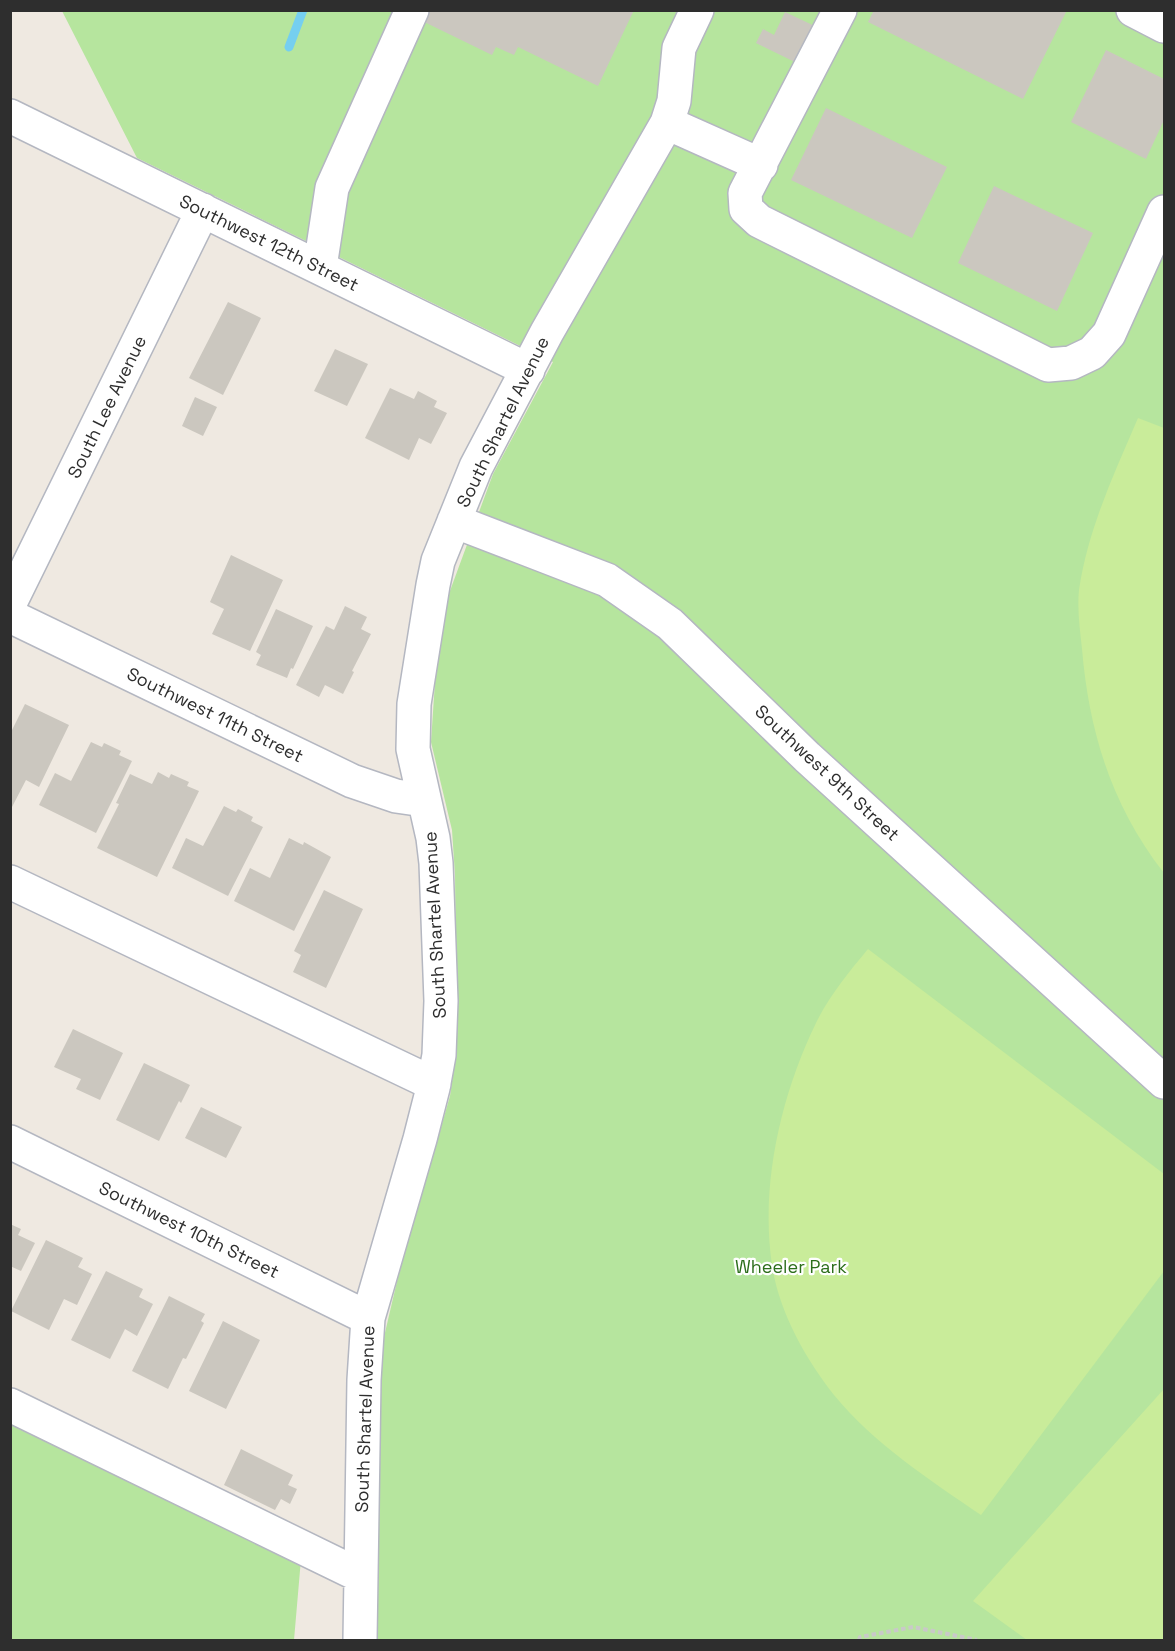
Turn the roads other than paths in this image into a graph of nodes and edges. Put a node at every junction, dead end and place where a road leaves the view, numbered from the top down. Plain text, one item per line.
1 (412, 10) edge
2 (697, 10) edge
3 (840, 10) edge
4 (1133, 10) edge
5 (1164, 26) edge
6 (10, 116) edge
7 (660, 136) junction
8 (761, 165) junction
9 (203, 210) junction
10 (1164, 212) edge
11 (320, 267) junction
12 (528, 370) junction
13 (454, 521) junction
14 (10, 603) edge
15 (10, 616) edge
16 (424, 800) junction
17 (10, 882) edge
18 (1164, 1082) edge
19 (434, 1084) junction
20 (10, 1142) edge
21 (368, 1318) junction
22 (10, 1405) edge
23 (361, 1576) junction
24 (360, 1641) edge

1 - 11 street
2 - 7 street, South Shartel Avenue
3 - 8 street
4 - 5 street
6 - 9 street, Southwest 12th Street
7 - 8 street
7 - 12 street, South Shartel Avenue
8 - 10 street
9 - 11 street, Southwest 12th Street
9 - 14 street, South Lee Avenue
11 - 12 street, Southwest 12th Street
12 - 13 street, South Shartel Avenue
13 - 16 street, South Shartel Avenue
13 - 18 street, Southwest 9th Street
15 - 16 street, Southwest 11th Street
16 - 19 street, South Shartel Avenue
17 - 19 street
19 - 21 street, South Shartel Avenue
20 - 21 street, Southwest 10th Street
21 - 23 street, South Shartel Avenue
22 - 23 street
23 - 24 street, South Shartel Avenue

